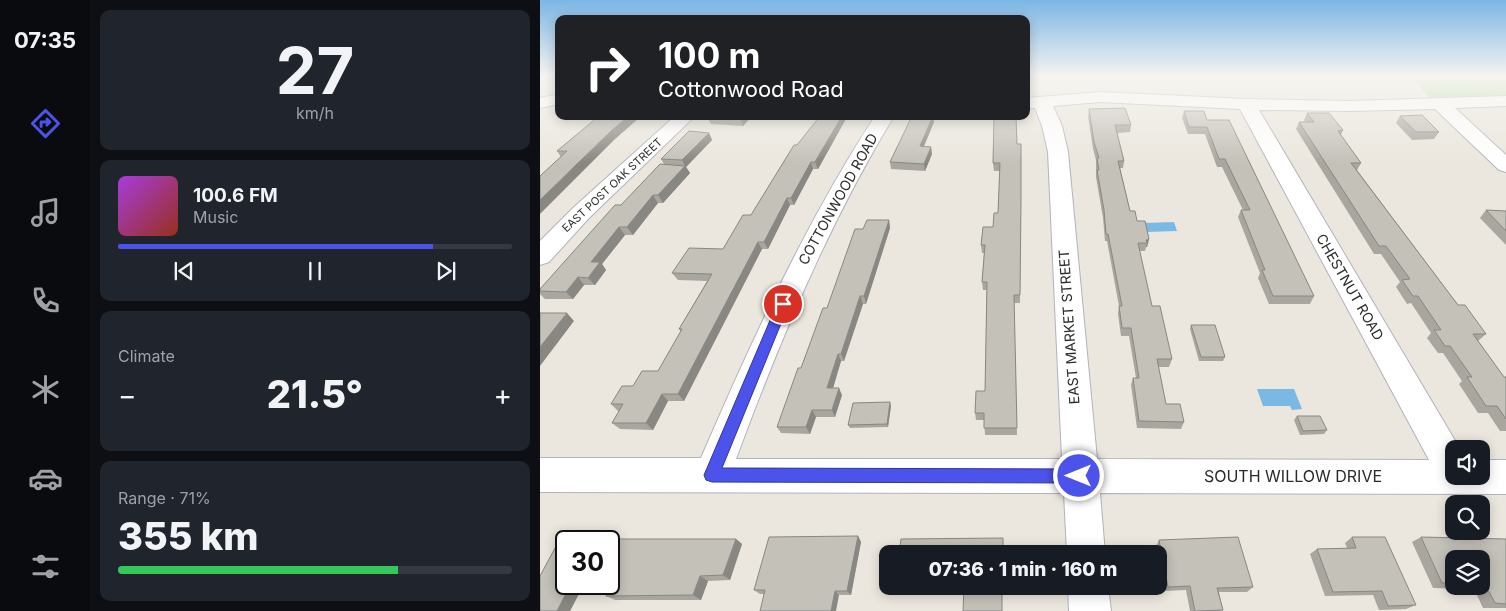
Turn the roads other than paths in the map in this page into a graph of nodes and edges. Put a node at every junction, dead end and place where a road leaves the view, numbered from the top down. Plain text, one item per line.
1 (1036, 106) edge
2 (1247, 106) edge
3 (1334, 106) edge
4 (1374, 106) edge
5 (1442, 106) edge
6 (682, 120) edge
7 (883, 120) edge
8 (1506, 166) edge
9 (540, 256) edge
10 (1445, 455) edge
11 (540, 475) edge
12 (712, 475) junction
13 (1079, 476) junction
14 (1445, 476) edge
15 (1490, 477) edge
16 (1506, 477) edge
17 (1085, 545) edge
18 (1089, 595) edge
19 (1090, 611) edge

1 - 13 street, EAST MARKET STREET
2 - 10 street, CHESTNUT ROAD
3 - 4 street
5 - 8 street
6 - 9 street, EAST POST OAK STREET
7 - 12 street, COTTONWOOD ROAD
11 - 12 street, SOUTH WILLOW DRIVE
12 - 13 street, SOUTH WILLOW DRIVE
13 - 14 street, SOUTH WILLOW DRIVE
13 - 17 street, EAST MARKET STREET
15 - 16 street, SOUTH WILLOW DRIVE
18 - 19 street

